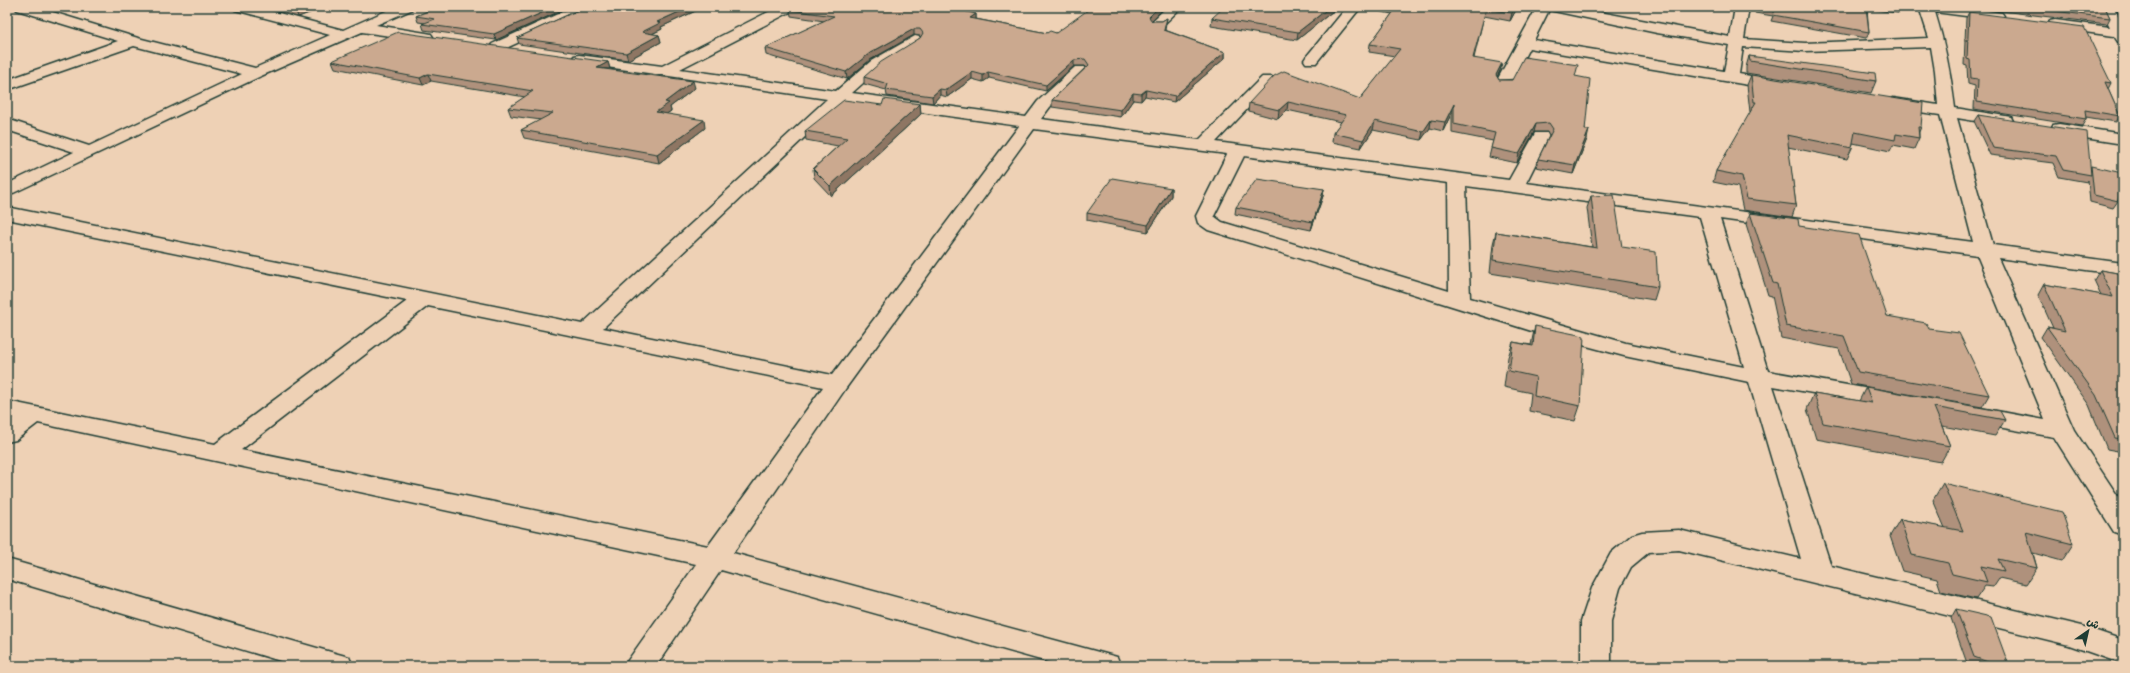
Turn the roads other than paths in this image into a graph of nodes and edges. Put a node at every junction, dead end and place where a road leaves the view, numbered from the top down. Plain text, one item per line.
1 (22, 7) edge
2 (240, 7) edge
3 (406, 7) edge
4 (584, 7) edge
5 (788, 7) edge
6 (1175, 7) edge
7 (1354, 7) edge
8 (1544, 7) edge
9 (1554, 7) edge
10 (1742, 7) edge
11 (1926, 7) edge
12 (2107, 7) edge
13 (2011, 18) edge
14 (2042, 22) edge
15 (1157, 24) edge
16 (360, 27) junction
17 (343, 34) junction
18 (2122, 35) edge
19 (443, 39) edge
20 (915, 40) edge
21 (133, 41) junction
22 (1737, 42) junction
23 (1937, 42) junction
24 (1524, 43) junction
25 (527, 52) edge
26 (565, 57) edge
27 (1311, 60) dead end
28 (1080, 70) dead end
29 (664, 71) junction
30 (256, 73) junction
31 (1731, 77) junction
32 (1266, 80) dead end
33 (1503, 84) edge
34 (7, 85) edge
35 (1793, 87) edge
36 (838, 96) junction
37 (1878, 101) edge
38 (1947, 112) junction
39 (1030, 123) junction
40 (7, 124) edge
41 (2024, 124) edge
42 (2047, 128) edge
43 (1541, 137) dead end
44 (2123, 139) edge
45 (1204, 145) junction
46 (1238, 150) junction
47 (90, 152) junction
48 (1457, 179) junction
49 (1515, 187) junction
50 (7, 191) edge
51 (1708, 212) junction
52 (7, 213) edge
53 (1985, 251) junction
54 (2123, 269) edge
55 (423, 299) junction
56 (1460, 301) junction
57 (586, 332) junction
58 (1760, 377) junction
59 (838, 384) junction
60 (1914, 404) edge
61 (7, 409) edge
62 (1953, 411) edge
63 (35, 414) junction
64 (2062, 431) junction
65 (7, 434) edge
66 (220, 453) junction
67 (2123, 525) edge
68 (715, 558) junction
69 (7, 569) edge
70 (1819, 573) junction
71 (2123, 652) edge
72 (338, 666) edge
73 (639, 666) edge
74 (1106, 666) edge
75 (1596, 666) edge

1 - 21 street
2 - 17 street
3 - 16 street
4 - 25 street
5 - 29 street
6 - 15 street
7 - 27 street
8 - 24 street
9 - 22 street
10 - 22 street
11 - 13 street
11 - 23 street
12 - 18 street
14 - 18 street
16 - 17 street
16 - 19 street
17 - 30 street
20 - 36 street
21 - 30 street
21 - 34 street
22 - 23 street
22 - 31 street
23 - 38 street
24 - 31 street
24 - 33 street
26 - 29 street
28 - 39 street
29 - 36 street
30 - 47 street
31 - 35 street
32 - 45 street
36 - 39 street
36 - 57 street
37 - 38 street
38 - 41 street
38 - 53 street
39 - 45 street
39 - 59 street
40 - 47 street
42 - 44 street
43 - 49 street
45 - 46 street
46 - 48 street
46 - 56 street
47 - 50 street
48 - 49 street
48 - 56 street
49 - 51 street
51 - 53 street
51 - 58 street
52 - 55 street
53 - 54 street
53 - 64 street
55 - 57 street
55 - 66 street
56 - 58 street
57 - 59 street
58 - 60 street
58 - 70 street
59 - 68 street
61 - 63 street
62 - 64 street
63 - 65 street
63 - 66 street
64 - 67 street
66 - 68 street
68 - 73 street
68 - 74 street
69 - 72 street
70 - 71 street
70 - 75 street

